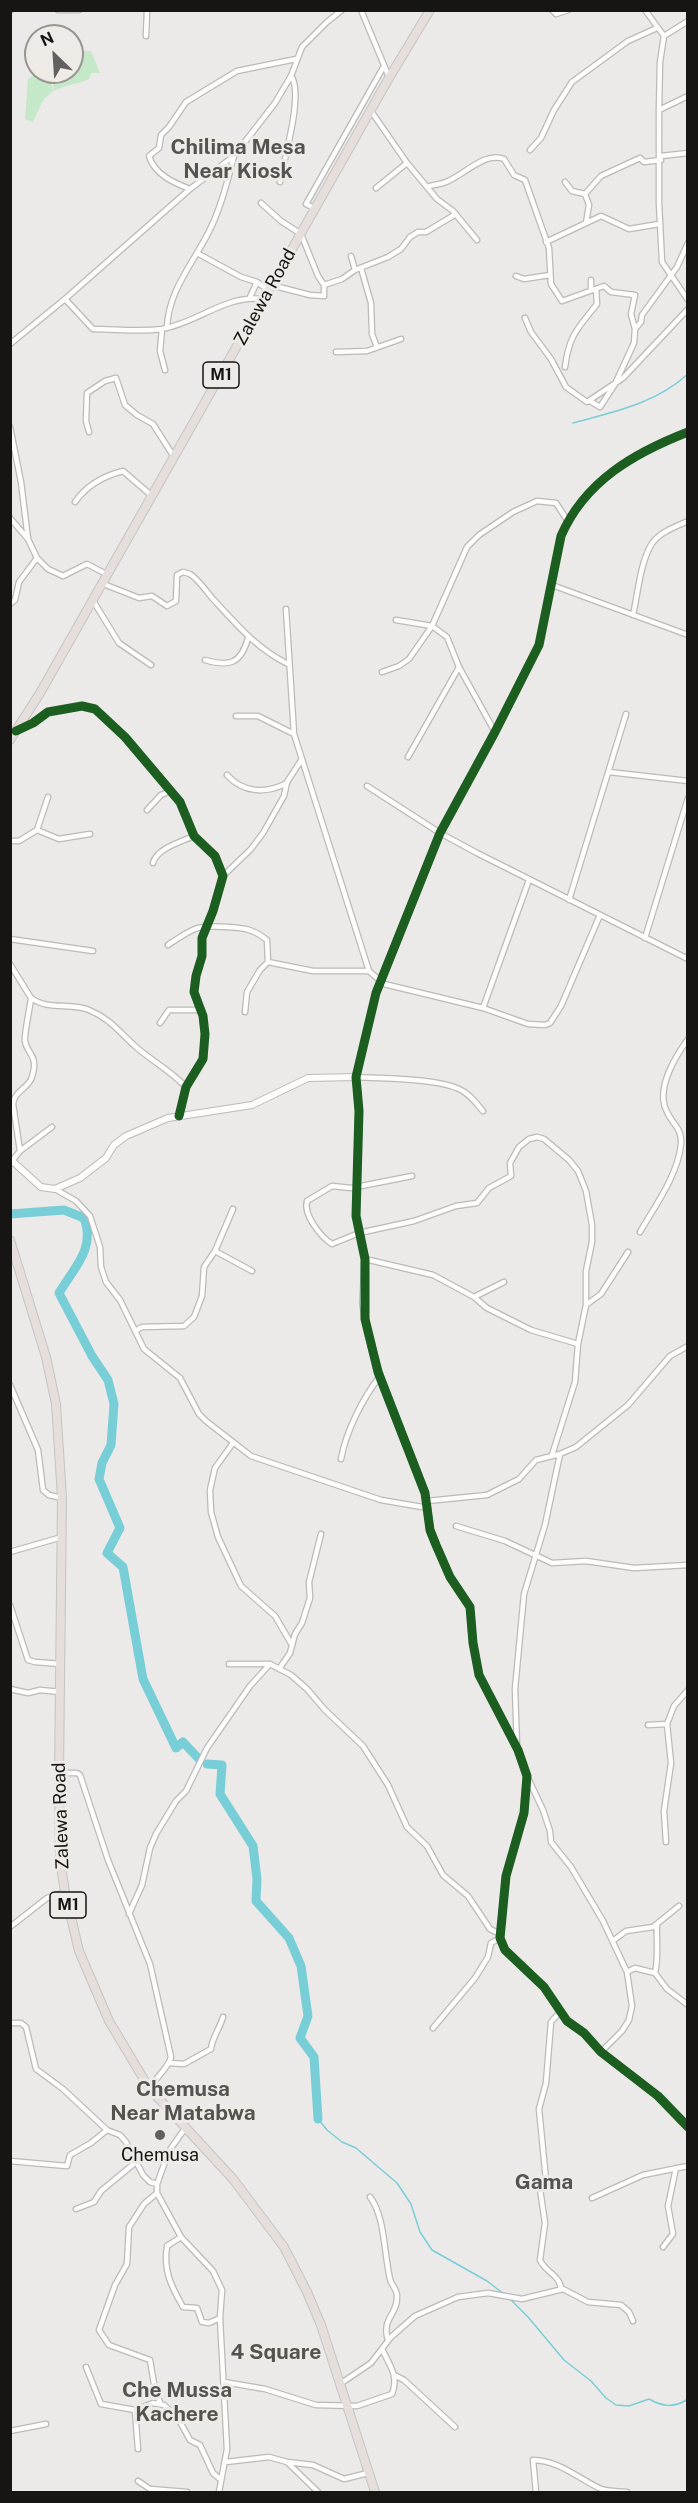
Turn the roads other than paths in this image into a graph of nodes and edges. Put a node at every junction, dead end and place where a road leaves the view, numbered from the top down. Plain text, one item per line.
1 (58, 10) edge
2 (79, 10) edge
3 (147, 10) edge
4 (342, 10) edge
5 (361, 10) edge
6 (430, 10) edge
7 (552, 10) edge
8 (568, 10) edge
9 (645, 10) edge
10 (687, 21) edge
11 (657, 28) junction
12 (146, 36) dead end
13 (664, 36) junction
14 (296, 59) junction
15 (384, 66) junction
16 (291, 76) junction
17 (389, 78) junction
18 (687, 96) edge
19 (659, 110) junction
20 (371, 111) junction
21 (530, 150) dead end
22 (687, 153) edge
23 (234, 156) junction
24 (661, 158) junction
25 (407, 164) junction
26 (280, 182) dead end
27 (565, 182) dead end
28 (427, 187) junction
29 (376, 188) dead end
30 (190, 189) junction
31 (585, 194) junction
32 (261, 203) dead end
33 (316, 209) junction
34 (456, 214) junction
35 (586, 223) junction
36 (659, 224) junction
37 (301, 234) junction
38 (477, 240) dead end
39 (546, 242) junction
40 (687, 243) edge
41 (197, 253) junction
42 (351, 256) dead end
43 (358, 269) junction
44 (550, 275) junction
45 (516, 276) dead end
46 (670, 277) junction
47 (591, 280) dead end
48 (257, 282) junction
49 (324, 285) junction
50 (270, 288) junction
51 (593, 290) junction
52 (250, 297) junction
53 (65, 299) junction
54 (264, 300) junction
55 (687, 300) edge
56 (687, 309) edge
57 (525, 318) dead end
58 (165, 328) junction
59 (635, 329) junction
60 (401, 339) dead end
61 (10, 344) edge
62 (377, 347) junction
63 (336, 352) dead end
64 (565, 367) dead end
65 (165, 370) dead end
66 (615, 384) junction
67 (590, 401) junction
68 (10, 427) edge
69 (89, 432) dead end
70 (687, 432) edge
71 (174, 458) junction
72 (152, 496) junction
73 (75, 501) dead end
74 (10, 518) edge
75 (567, 520) junction
76 (687, 521) edge
77 (28, 539) junction
78 (37, 558) junction
79 (106, 574) junction
80 (101, 583) junction
81 (552, 585) junction
82 (92, 599) junction
83 (10, 604) edge
84 (286, 609) dead end
85 (633, 615) junction
86 (396, 620) dead end
87 (432, 626) junction
88 (687, 635) edge
89 (248, 638) junction
90 (205, 660) dead end
91 (288, 664) junction
92 (151, 665) dead end
93 (459, 667) junction
94 (382, 672) dead end
95 (626, 714) dead end
96 (236, 716) dead end
97 (16, 731) junction
98 (495, 732) junction
99 (294, 734) junction
100 (10, 740) edge
101 (408, 757) dead end
102 (302, 759) junction
103 (609, 772) junction
104 (227, 775) dead end
105 (687, 781) edge
106 (287, 782) junction
107 (367, 786) dead end
108 (170, 791) junction
109 (48, 797) dead end
110 (687, 798) edge
111 (147, 810) dead end
112 (37, 830) junction
113 (440, 833) junction
114 (90, 834) dead end
115 (194, 836) junction
116 (10, 841) edge
117 (153, 863) dead end
118 (223, 876) junction
119 (529, 880) junction
120 (569, 900) junction
121 (600, 915) junction
122 (208, 924) junction
123 (645, 938) junction
124 (10, 939) edge
125 (168, 945) dead end
126 (93, 951) dead end
127 (687, 959) edge
128 (268, 962) junction
129 (10, 964) edge
130 (369, 971) junction
131 (380, 980) junction
132 (31, 998) junction
133 (483, 1008) junction
134 (200, 1010) junction
135 (245, 1012) dead end
136 (160, 1023) dead end
137 (687, 1039) edge
138 (356, 1077) junction
139 (186, 1087) junction
140 (483, 1111) dead end
141 (179, 1116) junction
142 (52, 1127) dead end
143 (20, 1151) junction
144 (11, 1160) edge
145 (412, 1176) dead end
146 (356, 1187) junction
147 (56, 1189) junction
148 (233, 1209) dead end
149 (640, 1232) dead end
150 (359, 1233) junction
151 (10, 1240) edge
152 (215, 1251) junction
153 (627, 1252) dead end
154 (365, 1259) junction
155 (252, 1271) dead end
156 (504, 1282) dead end
157 (474, 1297) junction
158 (586, 1305) junction
159 (135, 1331) junction
160 (578, 1344) junction
161 (687, 1346) edge
162 (380, 1376) junction
163 (10, 1385) edge
164 (233, 1443) junction
165 (560, 1454) junction
166 (552, 1455) junction
167 (341, 1459) dead end
168 (62, 1498) junction
169 (427, 1505) junction
170 (456, 1526) dead end
171 (321, 1534) dead end
172 (62, 1538) junction
173 (10, 1552) edge
174 (536, 1556) junction
175 (687, 1565) edge
176 (10, 1605) edge
177 (12, 1616) edge
178 (292, 1645) junction
179 (61, 1664) junction
180 (229, 1664) dead end
181 (270, 1664) junction
182 (279, 1669) junction
183 (10, 1689) edge
184 (687, 1690) edge
185 (61, 1692) junction
186 (667, 1724) junction
187 (648, 1725) dead end
188 (518, 1750) junction
189 (59, 1773) junction
190 (527, 1776) junction
191 (666, 1842) dead end
192 (65, 1892) junction
193 (678, 1906) dead end
194 (129, 1914) junction
195 (657, 1924) junction
196 (10, 1927) edge
197 (500, 1936) junction
198 (614, 1940) junction
199 (627, 1972) junction
200 (655, 1973) junction
201 (687, 2005) edge
202 (560, 2012) junction
203 (223, 2017) dead end
204 (10, 2023) edge
205 (433, 2028) dead end
206 (601, 2052) junction
207 (170, 2063) junction
208 (149, 2088) junction
209 (186, 2127) junction
210 (687, 2127) edge
211 (106, 2130) junction
212 (10, 2161) edge
213 (136, 2162) junction
214 (687, 2166) edge
215 (676, 2168) junction
216 (157, 2184) junction
217 (157, 2193) junction
218 (370, 2197) dead end
219 (592, 2198) dead end
220 (76, 2209) dead end
221 (181, 2236) junction
222 (663, 2247) dead end
223 (561, 2289) junction
224 (220, 2318) junction
225 (633, 2321) dead end
226 (388, 2340) junction
227 (382, 2349) junction
228 (86, 2367) dead end
229 (396, 2376) junction
230 (224, 2382) junction
231 (340, 2384) junction
232 (160, 2403) junction
233 (348, 2406) junction
234 (135, 2410) junction
235 (46, 2424) dead end
236 (455, 2427) dead end
237 (10, 2431) edge
238 (138, 2449) dead end
239 (226, 2462) junction
240 (287, 2462) junction
241 (368, 2473) junction
242 (220, 2479) junction
243 (138, 2481) dead end
244 (187, 2493) edge
245 (219, 2493) edge
246 (318, 2493) edge
247 (375, 2493) edge
248 (536, 2493) edge
249 (627, 2493) edge

1 - 2 street
3 - 12 street
4 - 14 street
5 - 15 street
6 - 17 highway, Zalewa Road / M1
7 - 8 street
9 - 11 street
10 - 13 street
11 - 13 street
11 - 21 street
13 - 19 street
14 - 16 street
14 - 30 street
15 - 17 street
15 - 33 street
16 - 23 street
16 - 26 street
17 - 20 highway, Zalewa Road / M1
18 - 19 street
19 - 24 street
20 - 25 street
20 - 33 highway, Zalewa Road / M1
22 - 24 street
23 - 30 street
23 - 41 street
24 - 31 street
24 - 36 street
25 - 28 street
25 - 29 street
27 - 31 street
28 - 34 street
28 - 39 street
30 - 53 street
31 - 35 street
32 - 37 street
33 - 37 highway, Zalewa Road / M1
34 - 38 street
34 - 43 street
35 - 36 street
35 - 39 street
36 - 46 street
37 - 49 street
37 - 50 highway, Zalewa Road / M1
39 - 44 street
40 - 46 street
41 - 48 street
41 - 58 street
42 - 43 street
43 - 49 street
43 - 62 street
44 - 45 street
44 - 51 street
46 - 55 street
46 - 59 street
47 - 51 street
48 - 50 street
48 - 52 street
49 - 50 street
50 - 54 highway, Zalewa Road / M1
51 - 59 street
51 - 64 street
52 - 54 street
52 - 58 street
53 - 58 street
53 - 61 street
54 - 71 highway, Zalewa Road / M1
56 - 66 street
57 - 67 street
58 - 65 street
59 - 66 street
60 - 62 street
62 - 63 street
66 - 67 street
66 - 67 street
68 - 77 street
69 - 71 street
70 - 75 street
71 - 72 highway, Zalewa Road / M1
72 - 73 street
72 - 79 highway, Zalewa Road / M1
74 - 77 street
75 - 81 street
75 - 87 street
76 - 85 street
77 - 78 street
78 - 79 street
78 - 83 street
79 - 80 highway, Zalewa Road / M1
80 - 82 highway, Zalewa Road / M1
80 - 89 street
81 - 85 street
81 - 98 street
82 - 92 street
82 - 97 highway, Zalewa Road / M1
84 - 91 street
85 - 88 street
86 - 87 street
87 - 93 street
87 - 94 street
89 - 90 street
89 - 91 street
91 - 99 street
93 - 98 street
93 - 101 street
95 - 103 street
96 - 99 street
97 - 100 highway, Zalewa Road / M1
97 - 108 street
98 - 113 street
99 - 102 street
102 - 106 street
102 - 130 street
103 - 105 street
103 - 120 street
104 - 106 street
106 - 118 street
107 - 113 street
108 - 111 street
108 - 115 street
109 - 112 street
110 - 123 street
112 - 114 street
112 - 116 street
113 - 119 street
113 - 131 street
115 - 117 street
115 - 118 street
118 - 122 street
119 - 120 street
119 - 133 street
120 - 121 street
121 - 123 street
121 - 133 street
122 - 125 street
122 - 128 street
122 - 134 street
123 - 127 street
124 - 126 street
128 - 130 street
128 - 135 street
129 - 132 street
130 - 131 street
131 - 133 street
131 - 138 street
132 - 139 street
132 - 143 street
134 - 136 street
134 - 139 street
137 - 149 street
138 - 140 street
138 - 141 street
138 - 146 street
139 - 141 street
141 - 147 street
142 - 143 street
143 - 144 street
144 - 147 street
145 - 146 street
146 - 150 street
146 - 150 street
147 - 159 street
148 - 152 street
150 - 154 street
150 - 158 street
151 - 168 highway, Zalewa Road / M1
152 - 155 street
152 - 159 street
153 - 158 street
154 - 157 street
154 - 162 street
156 - 157 street
157 - 160 street
158 - 160 street
159 - 164 street
160 - 166 street
161 - 165 street
162 - 167 street
162 - 169 street
163 - 168 street
164 - 169 street
164 - 178 street
165 - 166 street
165 - 174 street
166 - 169 street
168 - 172 highway, Zalewa Road / M1
169 - 188 street
170 - 174 street
171 - 178 street
172 - 173 street
172 - 179 highway, Zalewa Road / M1
174 - 175 street
174 - 188 street
176 - 177 street
177 - 179 street
178 - 182 street
179 - 185 highway, Zalewa Road / M1
180 - 181 street
181 - 182 street
181 - 194 street
182 - 197 street
183 - 185 street
184 - 186 street
185 - 189 highway, Zalewa Road / M1
186 - 187 street
186 - 191 street
188 - 190 street
189 - 192 highway, Zalewa Road / M1
189 - 194 street
190 - 197 street
190 - 198 street
192 - 196 street
192 - 208 highway, Zalewa Road / M1
193 - 195 street
194 - 207 street
195 - 198 street
195 - 200 street
197 - 202 street
197 - 205 street
198 - 199 street
199 - 200 street
199 - 206 street
200 - 201 street
202 - 206 street
202 - 223 street
203 - 207 street
204 - 211 street
206 - 210 street
207 - 208 street
208 - 209 highway, Zalewa Road / M1
209 - 216 street
209 - 231 highway, Zalewa Road / M1
211 - 212 street
211 - 213 street
213 - 216 street
213 - 220 street
214 - 215 street
215 - 219 street
215 - 222 street
216 - 217 street
217 - 221 street
217 - 232 street
218 - 226 street
221 - 224 street
221 - 224 street
223 - 225 street
223 - 226 street
224 - 230 street
226 - 227 street
227 - 229 street
227 - 231 street
228 - 234 street
229 - 233 street
229 - 236 street
230 - 233 street
230 - 239 street
231 - 233 highway, Zalewa Road / M1
232 - 234 street
232 - 242 street
233 - 241 highway, Zalewa Road / M1
234 - 238 street
235 - 237 street
239 - 240 street
239 - 242 street
240 - 241 street
240 - 246 street
241 - 247 highway, Zalewa Road / M1
242 - 245 street
243 - 244 street
248 - 249 street

